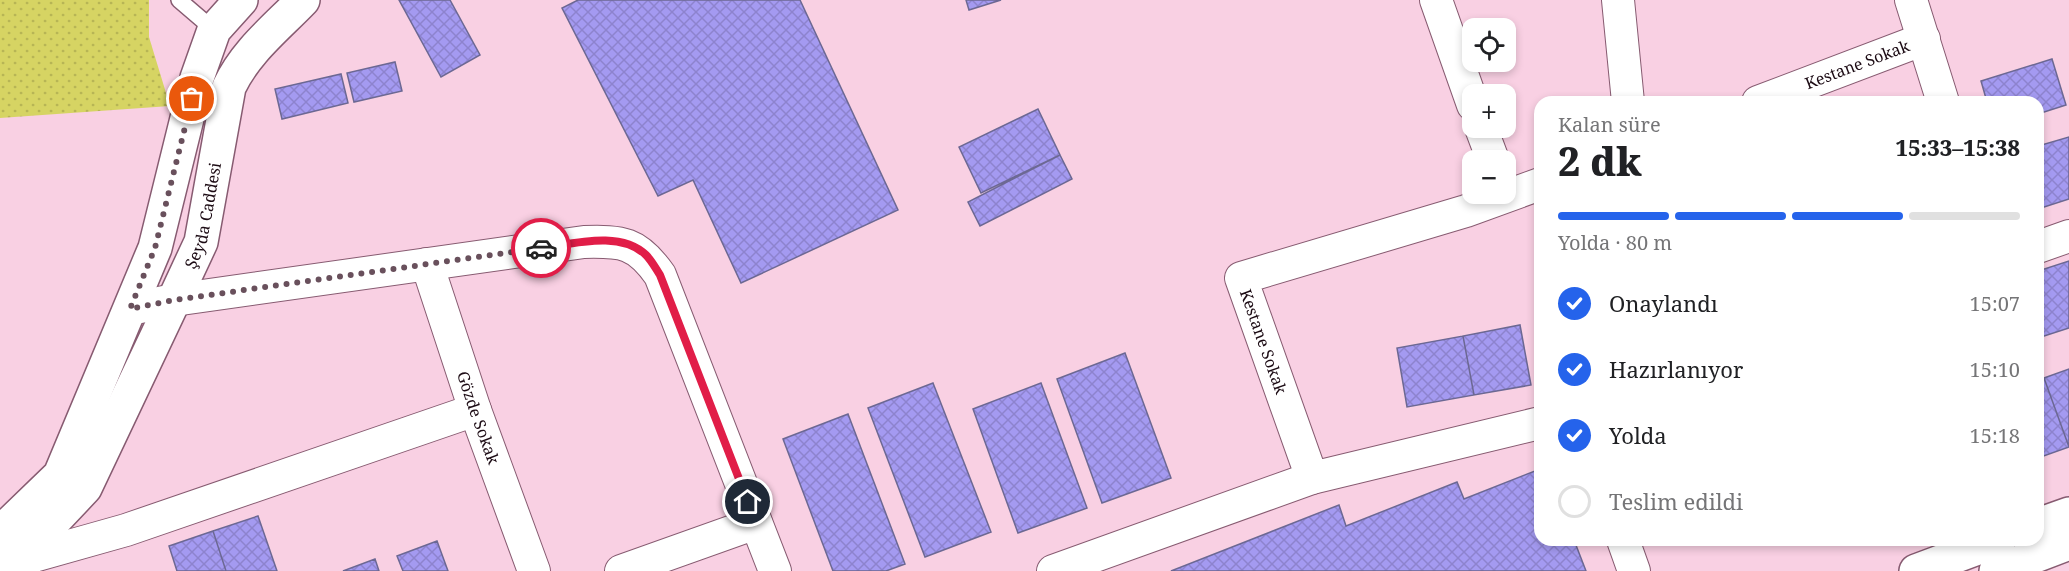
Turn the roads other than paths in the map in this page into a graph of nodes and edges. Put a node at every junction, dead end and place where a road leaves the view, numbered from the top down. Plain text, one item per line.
1 (179, 0) edge
2 (241, 0) edge
3 (1436, 0) edge
4 (1618, 0) edge
5 (1911, 0) edge
6 (299, 4) edge
7 (214, 30) junction
8 (1924, 39) junction
9 (1466, 84) edge
10 (1627, 96) edge
11 (1774, 96) edge
12 (1941, 96) edge
13 (1534, 185) edge
14 (1516, 191) edge
15 (1483, 204) edge
16 (2069, 236) edge
17 (2044, 245) edge
18 (427, 264) junction
19 (174, 300) junction
20 (130, 309) junction
21 (475, 410) junction
22 (1534, 424) edge
23 (1312, 478) junction
24 (2069, 514) edge
25 (756, 523) junction
26 (2044, 523) edge
27 (0, 533) edge
28 (2069, 543) edge
29 (1625, 546) edge
30 (1983, 546) edge
31 (6, 558) edge
32 (534, 571) edge
33 (621, 571) edge
34 (775, 571) edge
35 (1053, 571) edge
36 (1634, 571) edge
37 (1916, 571) edge
38 (1995, 571) edge

1 - 7 lane
2 - 7 main road
3 - 9 street
4 - 10 street
5 - 8 street
6 - 19 main road, Şeyda Caddesi
7 - 20 main road
8 - 11 street, Kestane Sokak
8 - 12 street
13 - 14 street, Kestane Sokak
15 - 23 street, Kestane Sokak
16 - 17 street
18 - 19 street
18 - 21 street, Gözde Sokak
18 - 25 street
19 - 20 street
19 - 31 main road, Şeyda Caddesi
20 - 27 main road
21 - 31 street
21 - 32 street, Gözde Sokak
22 - 23 street
23 - 35 street
24 - 26 main road
25 - 33 street
25 - 34 street
28 - 38 main road
29 - 36 street
30 - 37 main road

